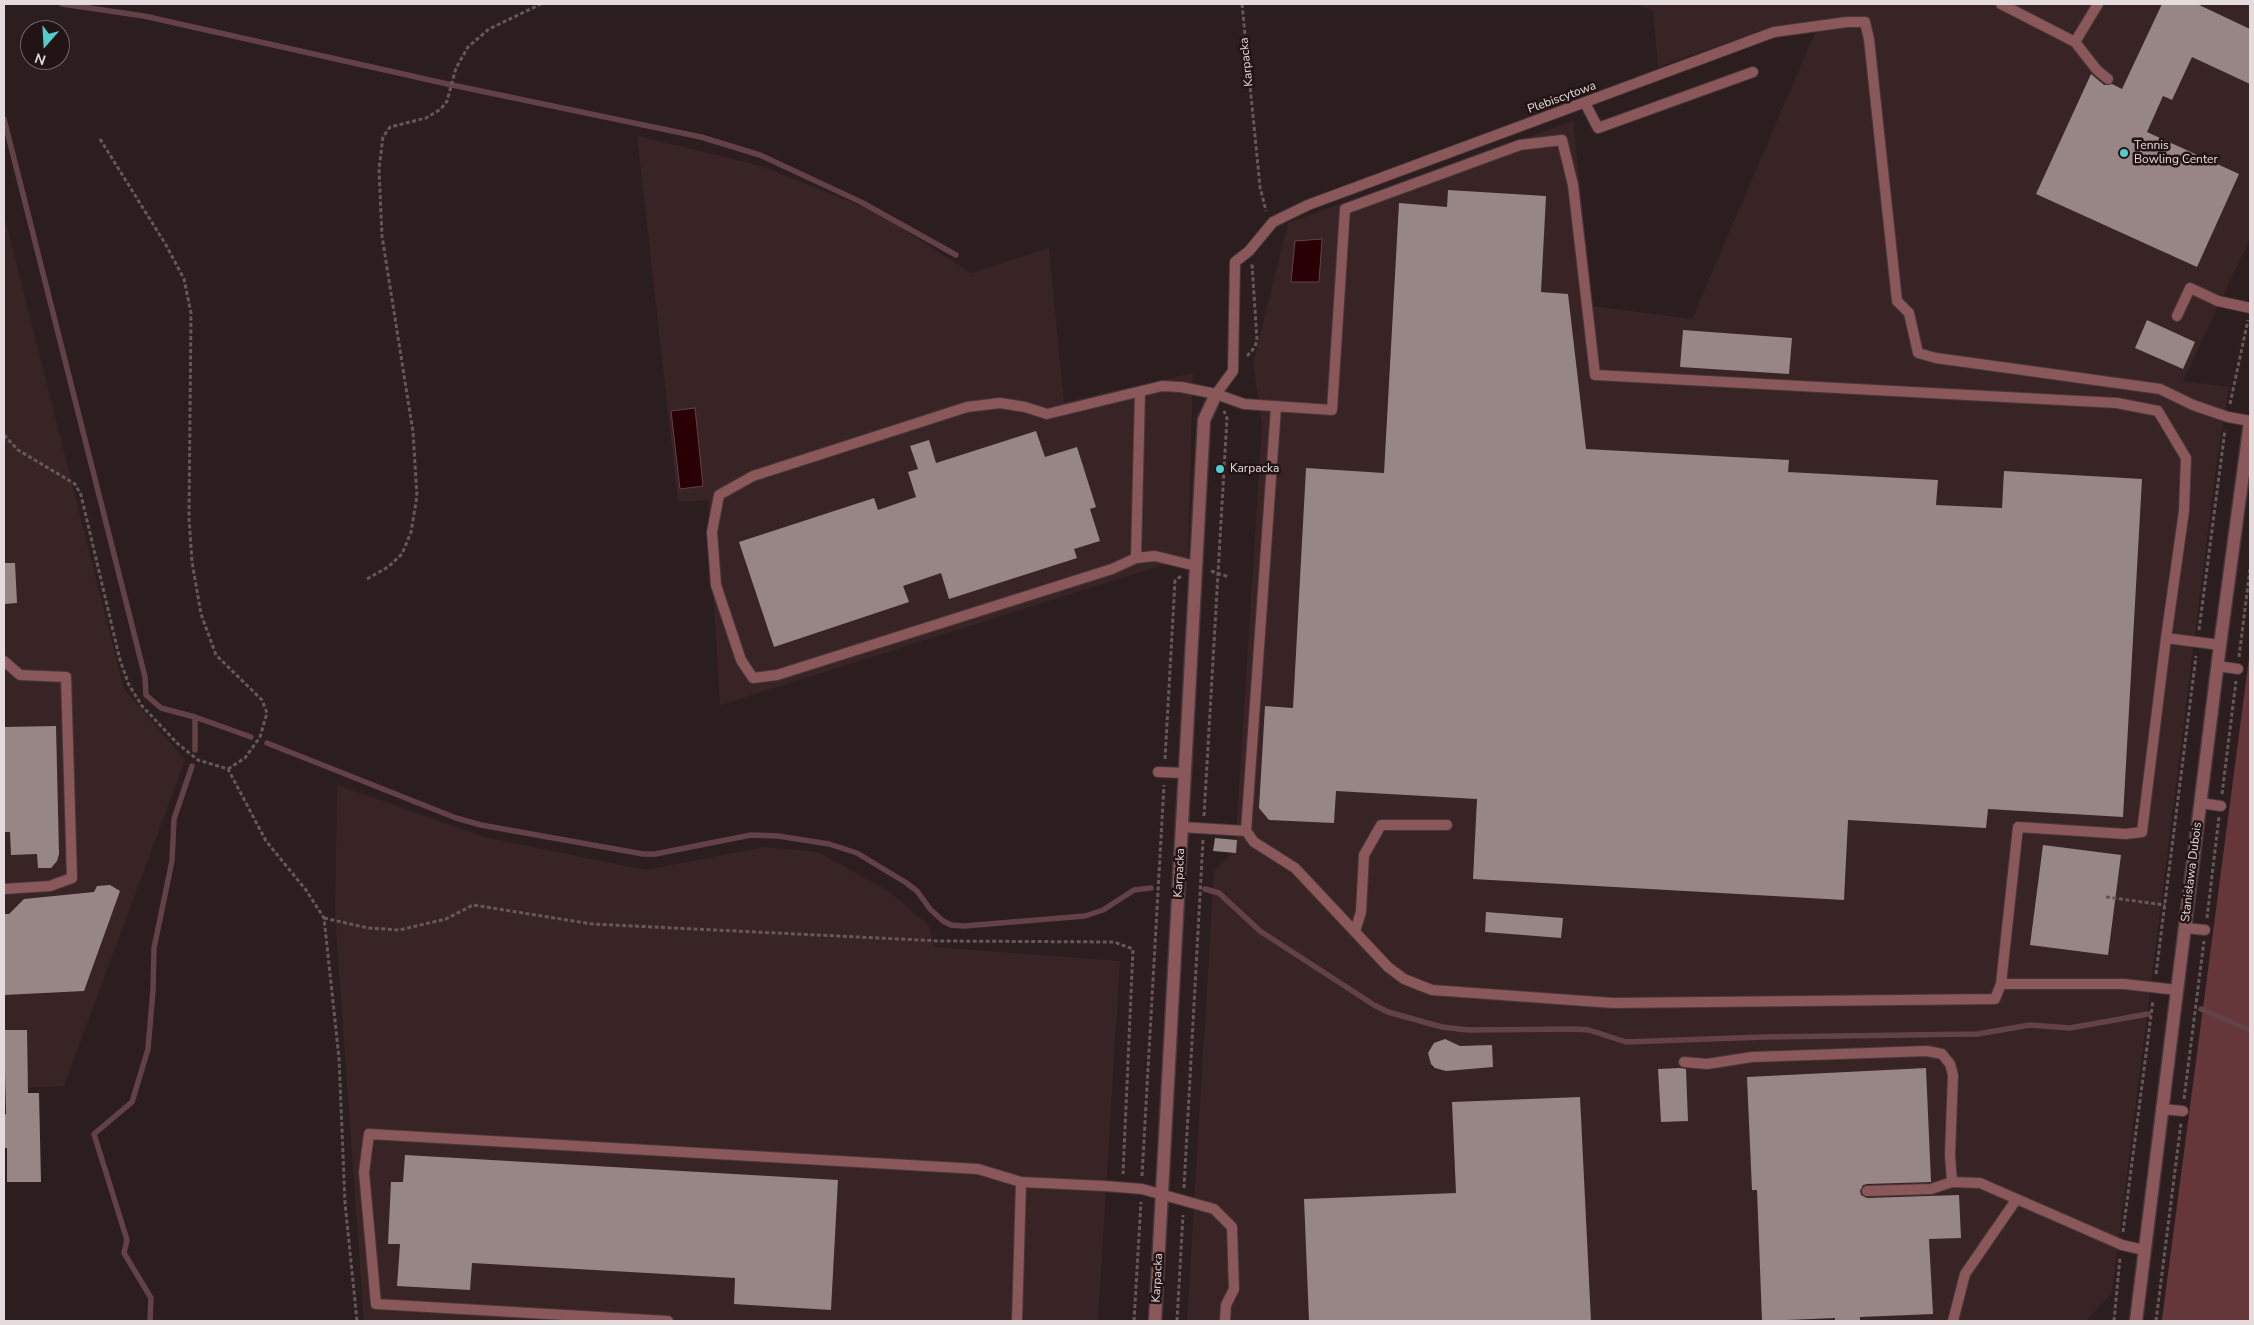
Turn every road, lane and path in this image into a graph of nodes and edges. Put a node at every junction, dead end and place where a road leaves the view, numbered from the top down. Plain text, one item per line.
1 (541, 4) edge
2 (1242, 4) edge
3 (2001, 4) edge
4 (2098, 4) edge
5 (2075, 42) junction
6 (1753, 72) dead end
7 (2108, 79) dead end
8 (1585, 103) junction
9 (100, 139) dead end
10 (1274, 222) junction
11 (1249, 251) junction
12 (2249, 313) edge
13 (2177, 316) dead end
14 (1256, 347) dead end
15 (1140, 392) junction
16 (1216, 394) junction
17 (1276, 407) junction
18 (2228, 417) junction
19 (2250, 422) edge
20 (4, 435) edge
21 (1136, 558) junction
22 (1196, 566) junction
23 (1218, 573) junction
24 (1229, 577) dead end
25 (368, 579) dead end
26 (2166, 638) junction
27 (2197, 642) junction
28 (2220, 645) junction
29 (4, 661) edge
30 (2218, 666) junction
31 (2238, 668) dead end
32 (228, 769) junction
33 (1161, 772) junction
34 (1185, 773) junction
35 (2200, 803) junction
36 (2220, 806) dead end
37 (1447, 826) dead end
38 (1182, 827) junction
39 (1204, 828) junction
40 (1246, 831) junction
41 (4, 889) edge
42 (2106, 897) dead end
43 (2165, 904) junction
44 (324, 918) junction
45 (2185, 928) junction
46 (2205, 930) dead end
47 (1355, 931) junction
48 (2001, 984) junction
49 (2155, 987) junction
50 (2177, 990) junction
51 (1684, 1062) dead end
52 (2161, 1109) junction
53 (2183, 1111) dead end
54 (1021, 1182) junction
55 (1952, 1182) junction
56 (1123, 1187) junction
57 (1142, 1189) junction
58 (1867, 1191) dead end
59 (1162, 1195) junction
60 (2016, 1200) junction
61 (1184, 1201) junction
62 (2122, 1245) junction
63 (2144, 1250) junction
64 (357, 1321) edge
65 (668, 1321) edge
66 (1017, 1321) edge
67 (1134, 1321) edge
68 (1155, 1321) edge
69 (1177, 1321) edge
70 (1225, 1321) edge
71 (1953, 1321) edge
72 (2114, 1321) edge
73 (2136, 1321) edge

1 - 25 path
2 - 10 path, Karpacka
3 - 5 lane
4 - 5 lane
5 - 7 lane
6 - 8 lane
8 - 10 lane, Plebiscytowa
8 - 18 lane, Plebiscytowa
9 - 32 path
10 - 11 lane, Karpacka
11 - 14 path
11 - 16 lane, Karpacka
12 - 13 lane
12 - 18 path
15 - 16 lane
15 - 21 lane
15 - 21 lane
16 - 17 lane
16 - 22 street, Karpacka
16 - 23 path
17 - 26 lane
17 - 40 lane
18 - 19 lane
18 - 27 path
19 - 28 street, Stanisława Dubois
20 - 32 path
21 - 22 lane
22 - 23 path
22 - 33 path
22 - 34 street, Karpacka
23 - 24 path
23 - 39 path
26 - 27 lane
26 - 48 lane
27 - 28 lane
27 - 43 path
28 - 30 street, Stanisława Dubois
29 - 41 lane
30 - 31 lane
30 - 35 street, Stanisława Dubois
32 - 44 path
33 - 34 lane
33 - 57 path
34 - 38 street, Karpacka
35 - 36 lane
35 - 45 street, Stanisława Dubois
37 - 47 lane
38 - 39 lane
38 - 59 street, Karpacka
39 - 40 lane
39 - 61 path
40 - 47 lane
42 - 43 path
43 - 49 path
44 - 56 path
44 - 64 path
45 - 46 lane
45 - 50 street, Stanisława Dubois
47 - 48 lane
48 - 49 lane
49 - 50 lane
49 - 62 path
50 - 52 street, Stanisława Dubois
51 - 55 lane
52 - 53 lane
52 - 63 street, Stanisława Dubois
54 - 56 lane
54 - 65 lane
54 - 66 lane
55 - 58 lane
55 - 60 lane
56 - 57 lane
57 - 59 lane
57 - 67 path
59 - 61 lane
59 - 68 street, Karpacka
60 - 62 lane
60 - 71 lane
61 - 69 path
61 - 70 lane
62 - 63 lane
62 - 72 path
63 - 73 street, Stanisława Dubois

